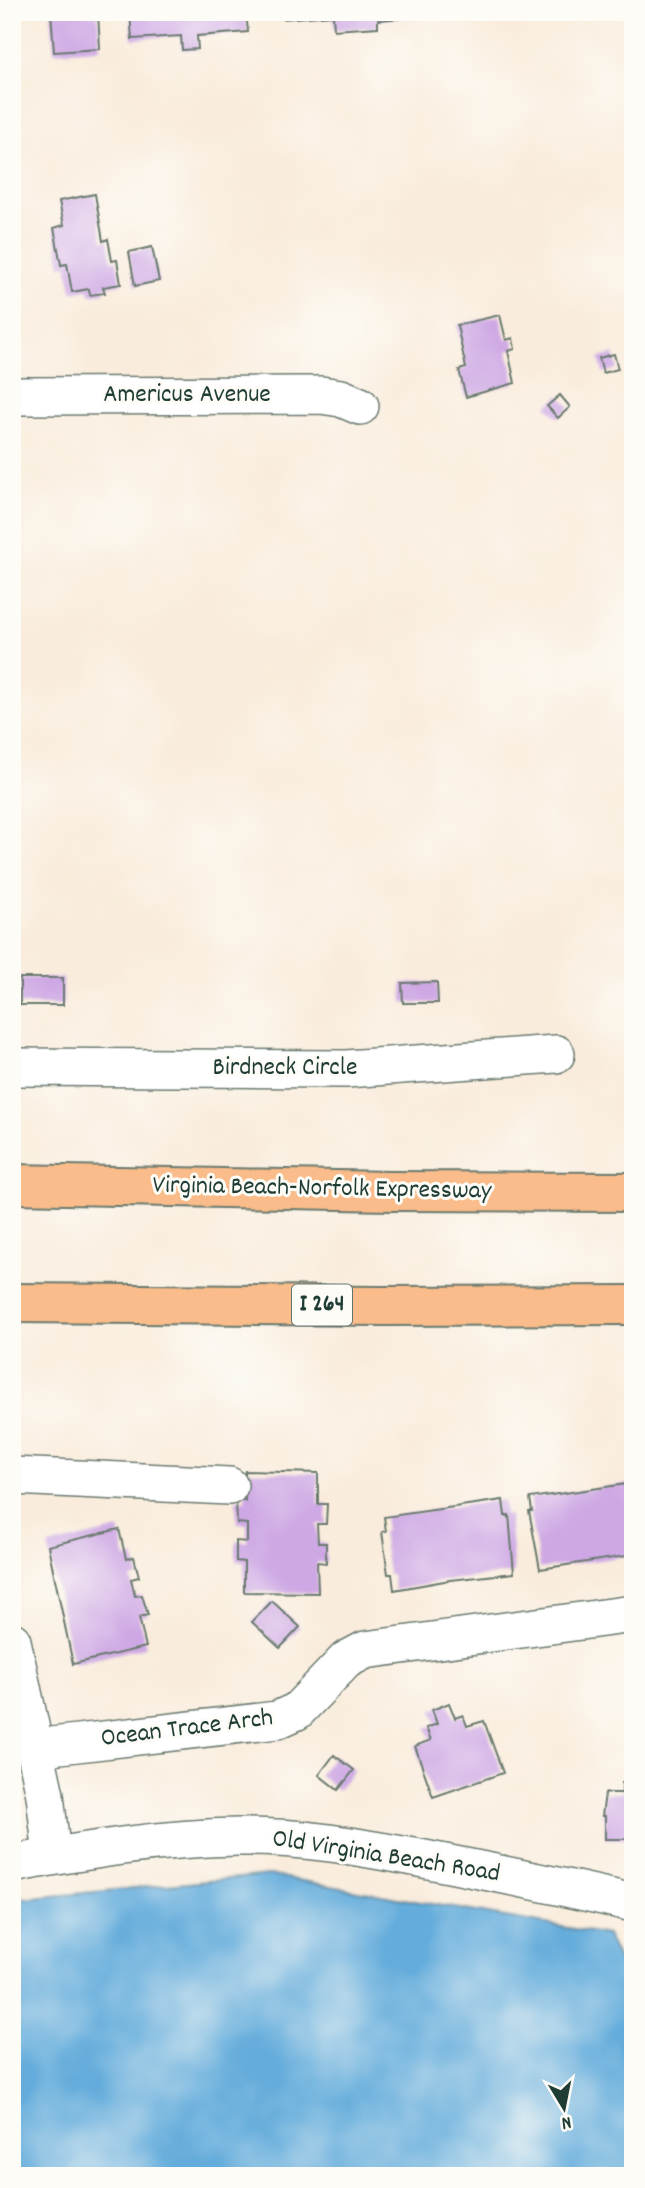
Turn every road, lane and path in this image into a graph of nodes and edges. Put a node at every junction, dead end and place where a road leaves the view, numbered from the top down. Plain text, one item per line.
1 (12, 397) edge
2 (360, 406) dead end
3 (556, 1054) dead end
4 (12, 1067) edge
5 (12, 1184) edge
6 (633, 1192) edge
7 (12, 1303) edge
8 (633, 1305) edge
9 (12, 1476) edge
10 (229, 1486) dead end
11 (633, 1614) edge
12 (12, 1641) edge
13 (34, 1748) junction
14 (52, 1856) junction
15 (12, 1864) edge
16 (633, 1903) edge

1 - 2 street, Americus Avenue
3 - 4 street, Birdneck Circle
5 - 6 highway, Virginia Beach-Norfolk Expressway
7 - 8 highway, I 264
9 - 10 street
11 - 13 street, Ocean Trace Arch
12 - 13 street
13 - 14 street
14 - 15 street, Old Virginia Beach Road
14 - 16 street, Old Virginia Beach Road

